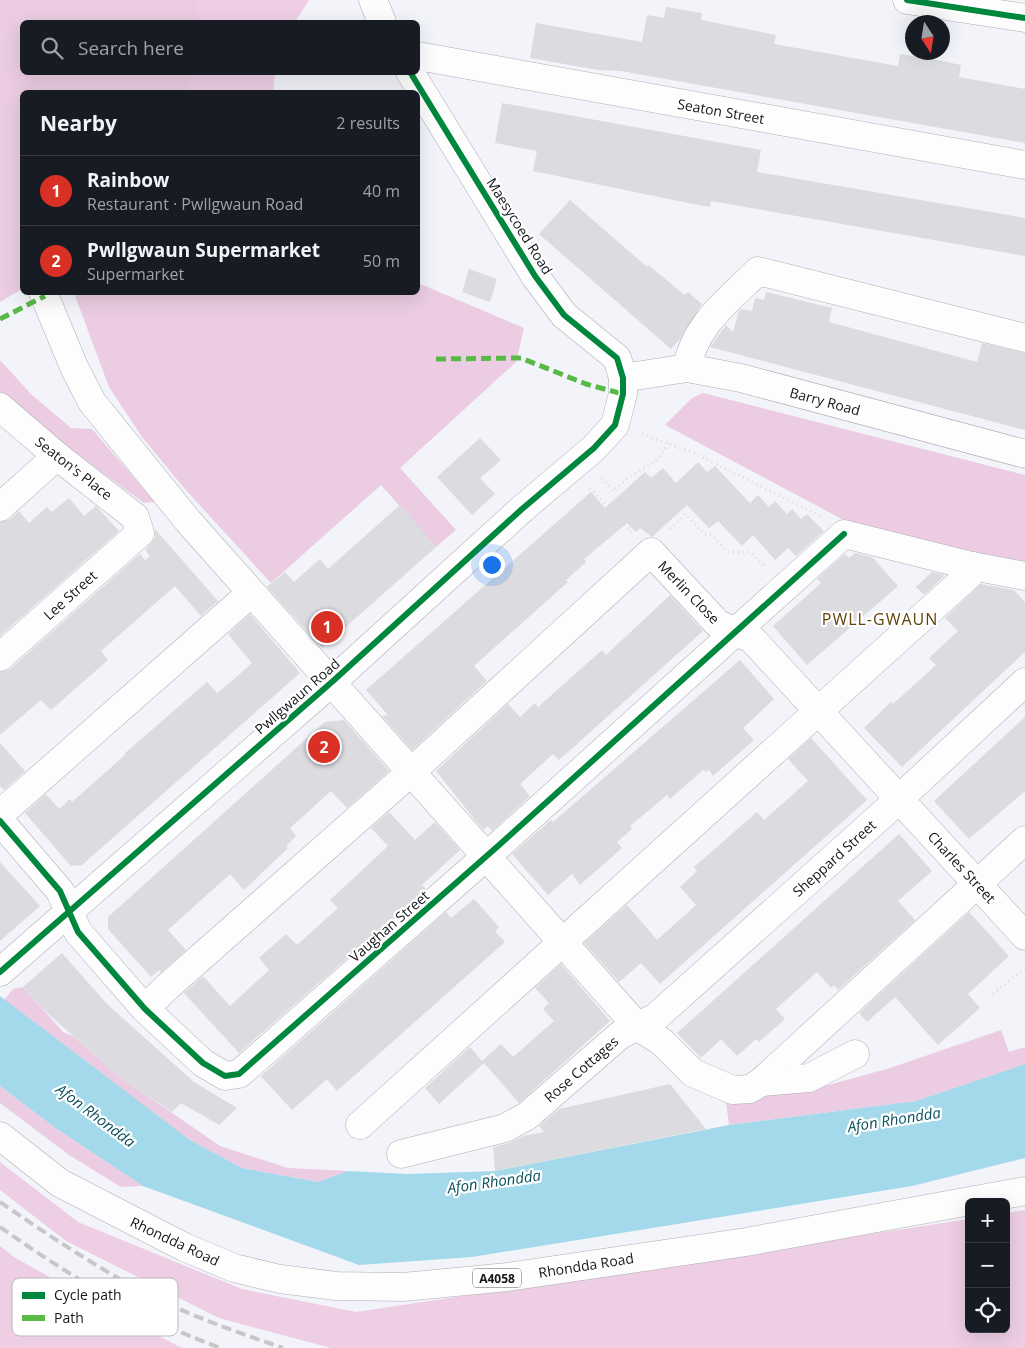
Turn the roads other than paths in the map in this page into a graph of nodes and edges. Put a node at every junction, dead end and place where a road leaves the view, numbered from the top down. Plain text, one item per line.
1 (372, 0) edge
2 (914, 0) edge
3 (1025, 18) edge
4 (381, 20) edge
5 (420, 56) edge
6 (412, 75) edge
7 (1025, 165) edge
8 (44, 295) edge
9 (1025, 338) edge
10 (687, 368) junction
11 (623, 378) junction
12 (0, 408) edge
13 (1025, 454) edge
14 (57, 456) junction
15 (0, 507) edge
16 (140, 533) joint
17 (972, 566) junction
18 (1025, 576) edge
19 (251, 593) junction
20 (735, 632) junction
21 (0, 657) edge
22 (333, 682) junction
23 (1025, 682) edge
24 (818, 711) junction
25 (411, 772) junction
26 (898, 800) junction
27 (0, 814) edge
28 (0, 821) edge
29 (1025, 840) edge
30 (486, 857) junction
31 (978, 883) junction
32 (68, 912) junction
33 (1025, 936) edge
34 (562, 941) junction
35 (0, 972) edge
36 (145, 1009) junction
37 (637, 1026) junction
38 (856, 1054) dead end
39 (761, 1082) junction
40 (360, 1125) dead end
41 (0, 1136) edge
42 (401, 1154) dead end
43 (1025, 1191) edge

1 - 4 street
2 - 3 street
5 - 7 street, Seaton Street
6 - 11 street, Maesycoed Road
8 - 19 street
9 - 10 street
10 - 11 street, Barry Road
10 - 13 street, Barry Road
11 - 22 street, Pwllgwaun Road
12 - 14 street, Seaton's Place
14 - 15 street
14 - 16 street, Seaton's Place
16 - 21 street, Lee Street
17 - 18 street
17 - 20 street, Vaughan Street
17 - 24 street
19 - 22 street
19 - 27 street
20 - 24 street, Merlin Close
20 - 25 street, Merlin Close
20 - 30 street, Vaughan Street
22 - 25 street
22 - 32 street, Pwllgwaun Road
23 - 26 street, Sheppard Street
24 - 26 street, Charles Street
24 - 34 street
25 - 30 street
25 - 36 street
26 - 31 street, Charles Street
26 - 37 street, Sheppard Street
28 - 32 street, Vaughan Street
29 - 31 street
30 - 34 street
30 - 36 street, Vaughan Street
31 - 33 street, Charles Street
31 - 39 street
32 - 35 street, Pwllgwaun Road
32 - 36 street, Vaughan Street
34 - 37 street
34 - 40 street
37 - 39 street
37 - 42 street, Rose Cottages
38 - 39 street
41 - 43 street, Rhondda Road / A4058

